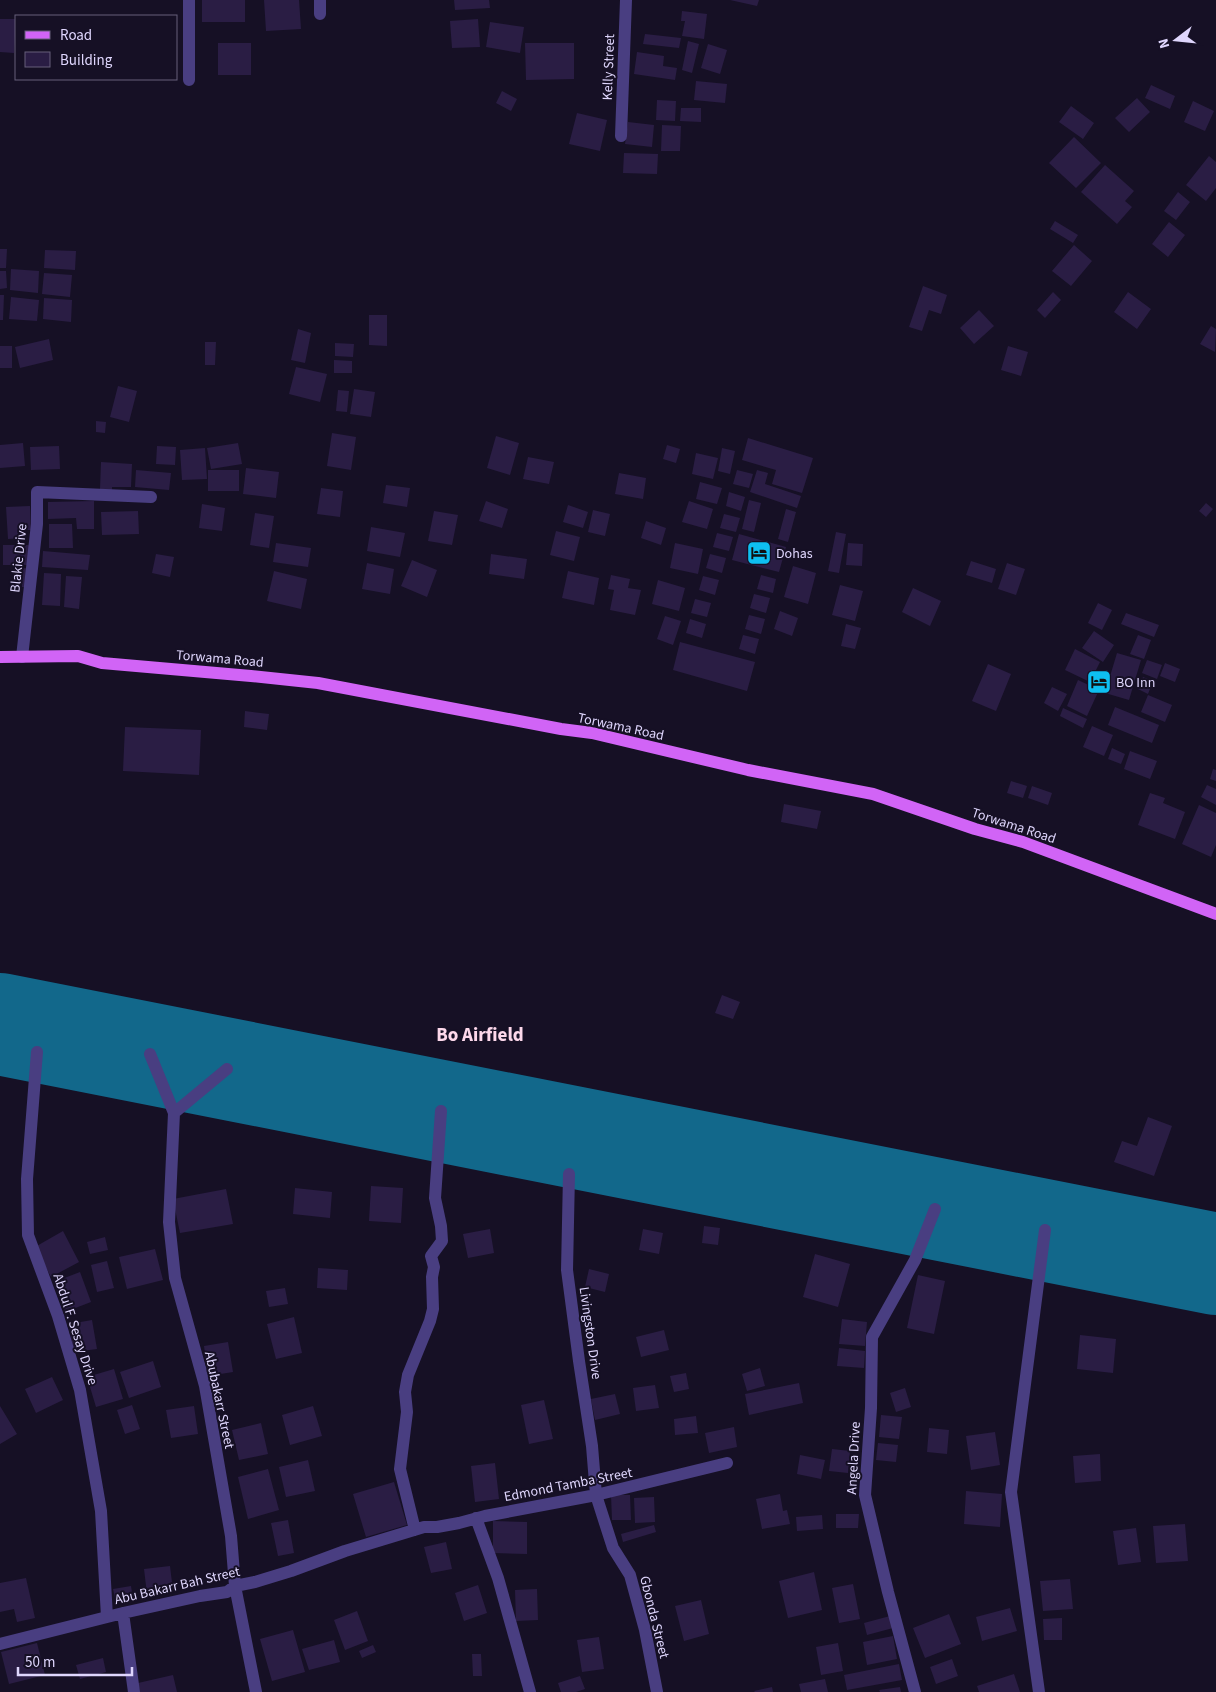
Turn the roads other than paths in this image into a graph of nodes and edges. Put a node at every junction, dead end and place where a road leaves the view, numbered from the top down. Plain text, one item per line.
1 (189, 0) edge
2 (320, 0) edge
3 (626, 0) edge
4 (320, 14) dead end
5 (189, 80) dead end
6 (621, 136) dead end
7 (151, 497) dead end
8 (22, 657) junction
9 (0, 658) edge
10 (1216, 914) edge
11 (37, 1052) dead end
12 (150, 1054) dead end
13 (227, 1069) dead end
14 (441, 1111) dead end
15 (174, 1114) junction
16 (569, 1174) dead end
17 (935, 1209) dead end
18 (1045, 1230) dead end
19 (727, 1464) dead end
20 (596, 1495) junction
21 (476, 1518) junction
22 (415, 1530) junction
23 (234, 1586) junction
24 (123, 1613) junction
25 (107, 1617) junction
26 (0, 1644) edge
27 (134, 1692) edge
28 (256, 1692) edge
29 (530, 1692) edge
30 (657, 1692) edge
31 (915, 1692) edge
32 (1039, 1692) edge

1 - 5 street
2 - 4 street
3 - 6 street, Kelly Street
7 - 8 street, Blakie Drive
8 - 9 main road, Torwama Road
8 - 10 main road, Torwama Road
11 - 25 street, Abdul F. Sesay Drive
12 - 15 street
13 - 15 street
14 - 22 street
15 - 23 street, Abubakarr Street
16 - 20 street, Livingston Drive
17 - 31 street, Angela Drive
18 - 32 street
19 - 20 street, Edmond Tamba Street
20 - 21 street, Edmond Tamba Street
20 - 30 street, Gbonda Street
21 - 22 street, Edmond Tamba Street
21 - 29 street
22 - 23 street, Abu Bakarr Bah Street
23 - 24 street, Abu Bakarr Bah Street
23 - 28 street, Abubakarr Street
24 - 25 street, Abu Bakarr Bah Street
24 - 27 street
25 - 26 street, Abu Bakarr Bah Street

